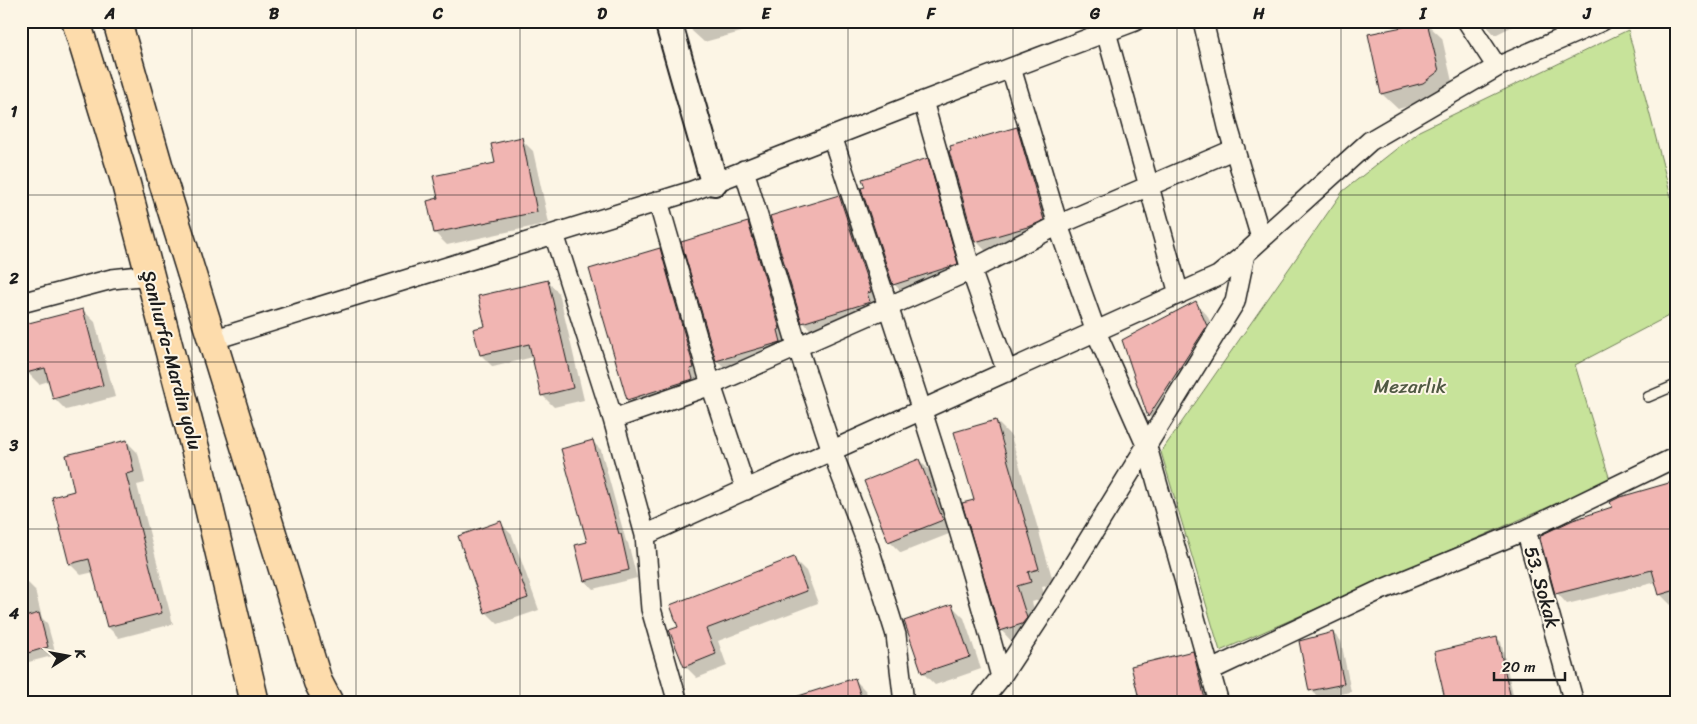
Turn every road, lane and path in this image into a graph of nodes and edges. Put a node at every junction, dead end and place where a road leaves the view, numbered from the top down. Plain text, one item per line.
1 (76, 21) edge
2 (117, 21) edge
3 (668, 21) edge
4 (1135, 21) edge
5 (1203, 21) edge
6 (1467, 21) edge
7 (1602, 21) edge
8 (1106, 32) junction
9 (1497, 67) junction
10 (1012, 68) junction
11 (924, 100) junction
12 (832, 136) junction
13 (1235, 149) junction
14 (744, 170) junction
15 (714, 182) junction
16 (1149, 186) junction
17 (658, 201) junction
18 (1058, 224) junction
19 (554, 234) junction
20 (1261, 238) junction
21 (1245, 254) junction
22 (970, 270) junction
23 (149, 275) junction
24 (1179, 294) junction
25 (21, 303) edge
26 (888, 306) junction
27 (1096, 332) junction
28 (212, 340) junction
29 (798, 346) junction
30 (1007, 372) junction
31 (711, 385) junction
32 (1676, 385) edge
33 (1648, 397) dead end
34 (923, 410) junction
35 (613, 419) junction
36 (1147, 447) junction
37 (832, 451) junction
38 (1676, 457) edge
39 (746, 490) junction
40 (1526, 530) junction
41 (645, 536) junction
42 (1210, 670) junction
43 (1001, 677) junction
44 (255, 703) edge
45 (329, 703) edge
46 (678, 703) edge
47 (904, 703) edge
48 (980, 703) edge
49 (1219, 703) edge
50 (1574, 703) edge

1 - 23 highway, Şanlıurfa-Mardin yolu
2 - 28 highway
3 - 15 street
4 - 8 street
5 - 13 street
6 - 9 street
7 - 9 street
8 - 10 street
8 - 16 street
9 - 20 street
10 - 11 street
10 - 18 street
11 - 12 street
11 - 22 street
12 - 14 street
12 - 26 street
13 - 16 street
13 - 20 street
14 - 15 street
14 - 29 street
15 - 17 street
16 - 18 street
16 - 24 street
17 - 19 street
17 - 31 street
18 - 22 street
18 - 27 street
19 - 28 street
19 - 35 street
20 - 21 street
21 - 24 street
21 - 36 street
22 - 26 street
22 - 30 street
23 - 25 street
23 - 44 highway, Şanlıurfa-Mardin yolu
24 - 27 street
26 - 29 street
26 - 34 street
27 - 30 street
27 - 36 street
28 - 45 highway
29 - 31 street
29 - 37 street
30 - 34 street
31 - 35 street
31 - 39 street
32 - 33 lane
34 - 37 street
34 - 43 street
35 - 41 street
36 - 42 street
36 - 43 street
37 - 39 street
37 - 47 street
38 - 40 street
39 - 41 street
40 - 42 street
40 - 50 street, 53. Sokak
41 - 46 street
42 - 49 street
43 - 48 street

